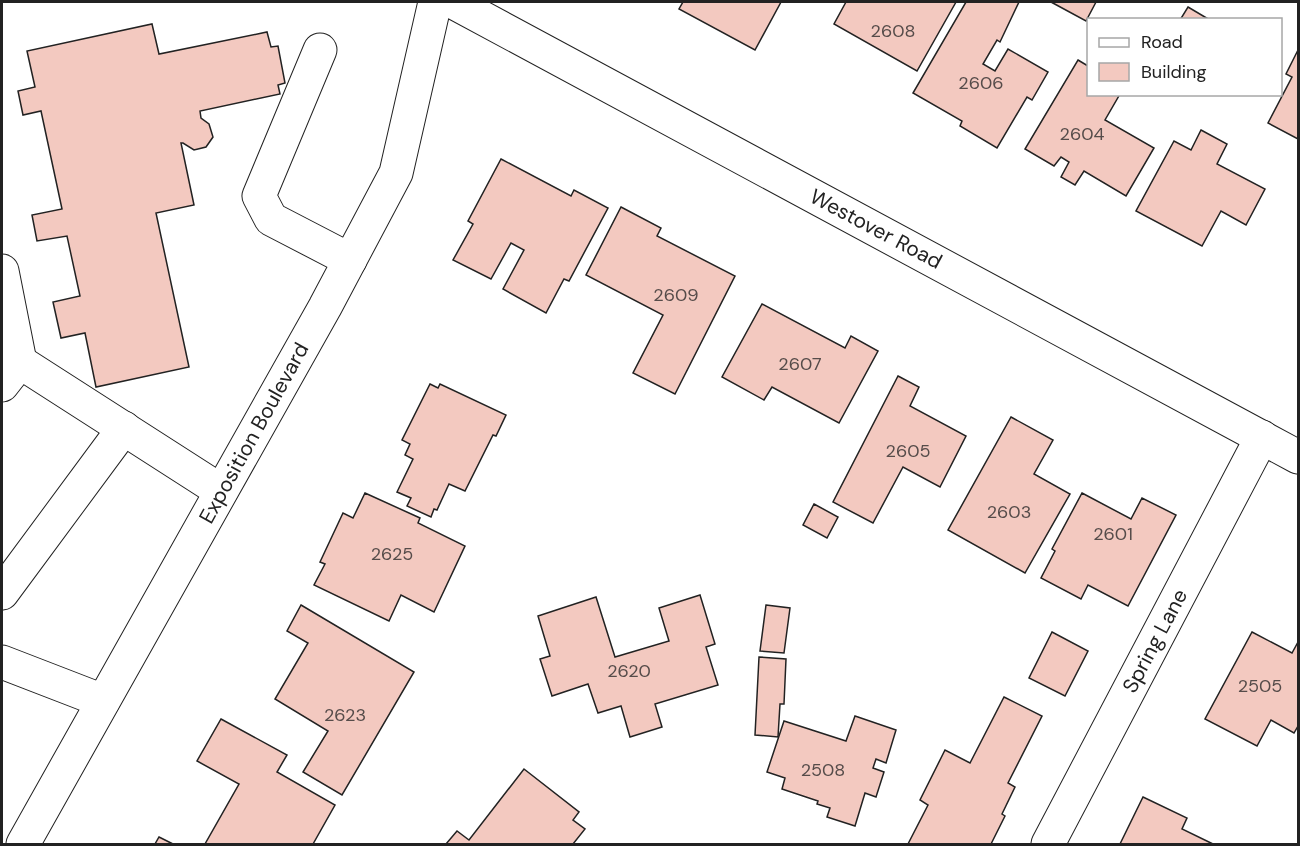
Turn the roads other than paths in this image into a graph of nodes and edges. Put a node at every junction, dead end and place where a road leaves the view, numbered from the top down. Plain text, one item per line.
1 (435, 2) edge
2 (453, 2) edge
3 (320, 50) dead end
4 (350, 260) junction
5 (2, 270) edge
6 (11, 374) edge
7 (124, 429) junction
8 (1262, 437) junction
9 (1299, 457) edge
10 (221, 491) junction
11 (2, 593) edge
12 (2, 662) edge
13 (103, 701) junction
14 (23, 844) edge
15 (1047, 844) edge

1 - 4 street, Exposition Boulevard
2 - 8 street, Westover Road
3 - 4 street
4 - 10 street, Exposition Boulevard
5 - 6 street
6 - 7 street
7 - 10 street
7 - 11 street
8 - 9 street, Westover Road
8 - 15 street, Spring Lane
10 - 13 street, Exposition Boulevard
12 - 13 street
13 - 14 street, Exposition Boulevard

